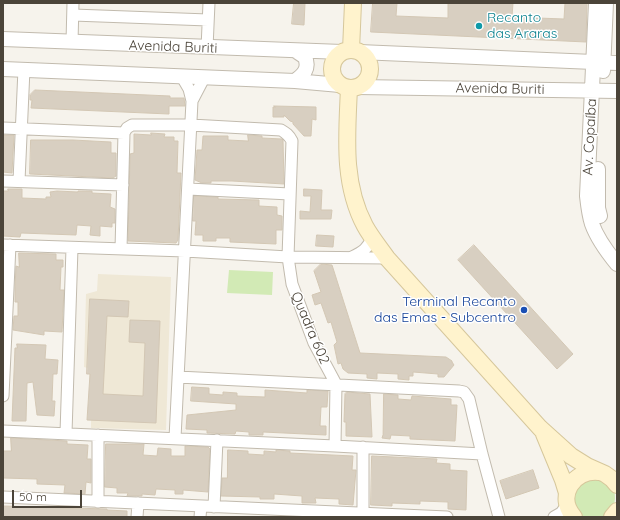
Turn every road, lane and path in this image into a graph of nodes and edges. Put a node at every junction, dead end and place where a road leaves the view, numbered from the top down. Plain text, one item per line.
1 (74, 3) edge
2 (208, 3) edge
3 (353, 3) edge
4 (596, 3) edge
5 (606, 3) edge
6 (73, 15) junction
7 (208, 20) junction
8 (3, 39) edge
9 (72, 42) junction
10 (207, 48) junction
11 (351, 51) junction
12 (296, 52) junction
13 (605, 62) edge
14 (3, 69) edge
15 (24, 69) junction
16 (182, 77) junction
17 (204, 78) junction
18 (295, 82) junction
19 (349, 87) junction
20 (597, 91) junction
21 (617, 91) edge
22 (192, 101) junction
23 (191, 125) junction
24 (3, 128) edge
25 (21, 129) junction
26 (124, 133) junction
27 (3, 181) edge
28 (19, 181) junction
29 (123, 185) junction
30 (188, 189) junction
31 (290, 194) junction
32 (372, 236) junction
33 (6, 245) edge
34 (72, 248) junction
35 (121, 250) junction
36 (617, 250) edge
37 (185, 251) junction
38 (288, 257) junction
39 (352, 257) junction
40 (387, 258) junction
41 (617, 264) edge
42 (178, 377) junction
43 (336, 384) junction
44 (3, 396) edge
45 (540, 428) junction
46 (3, 431) edge
47 (66, 434) junction
48 (98, 435) junction
49 (175, 438) junction
50 (217, 440) junction
51 (335, 446) junction
52 (363, 447) junction
53 (482, 454) junction
54 (607, 475) edge
55 (617, 486) edge
56 (3, 497) edge
57 (98, 502) junction
58 (138, 504) junction
59 (214, 507) junction
60 (569, 508) edge
61 (617, 511) edge
62 (201, 512) edge
63 (263, 513) edge
64 (363, 513) junction
65 (326, 514) edge
66 (137, 517) edge
67 (447, 517) edge
68 (499, 517) edge
69 (554, 517) edge
70 (612, 517) edge

1 - 6 street
2 - 7 street
3 - 11 main road
4 - 13 street, Av. Copaíba
5 - 13 street, Av. Copaíba
6 - 7 street
6 - 9 street
7 - 10 street
8 - 9 street, Avenida Buriti
9 - 10 street, Avenida Buriti
10 - 12 street, Avenida Buriti
11 - 12 street, Avenida Buriti
11 - 13 street, Avenida Buriti
11 - 19 main road
11 - 19 main road
12 - 18 street
13 - 20 street, Av. Copaíba
14 - 15 street, Avenida Buriti
15 - 16 street, Avenida Buriti
15 - 25 street
16 - 17 street, Avenida Buriti
16 - 22 street
17 - 18 street, Avenida Buriti
17 - 22 street
18 - 19 street, Avenida Buriti
19 - 20 street, Avenida Buriti
19 - 32 main road
20 - 21 street, Avenida Buriti
20 - 36 street, Av. Copaíba
20 - 41 street, Av. Copaíba
22 - 23 street
23 - 26 street, Quadra 602
23 - 30 street
23 - 31 street, Quadra 602
24 - 25 street
25 - 26 street
25 - 28 street
26 - 29 street
27 - 28 street
28 - 29 street
29 - 35 street
30 - 31 street
30 - 37 street
31 - 38 street, Quadra 602
32 - 39 street
32 - 40 main road
33 - 34 street
33 - 44 street
34 - 35 street
34 - 47 street
35 - 37 street
37 - 38 street
37 - 42 street
38 - 39 street
38 - 43 street, Quadra 602
39 - 40 street
40 - 45 main road
42 - 43 street
42 - 49 street
43 - 51 street
43 - 53 street
45 - 54 main road
45 - 60 main road
46 - 47 street
47 - 48 street
48 - 49 street
48 - 57 street
49 - 50 street
50 - 51 street
50 - 59 street
51 - 52 street
52 - 53 street
52 - 64 street
53 - 68 street
54 - 55 main road
54 - 60 main road
56 - 57 street
57 - 58 street
58 - 62 street
58 - 66 street
59 - 62 street
59 - 63 street
60 - 69 street
61 - 70 main road
63 - 65 street
64 - 65 street
64 - 67 street

